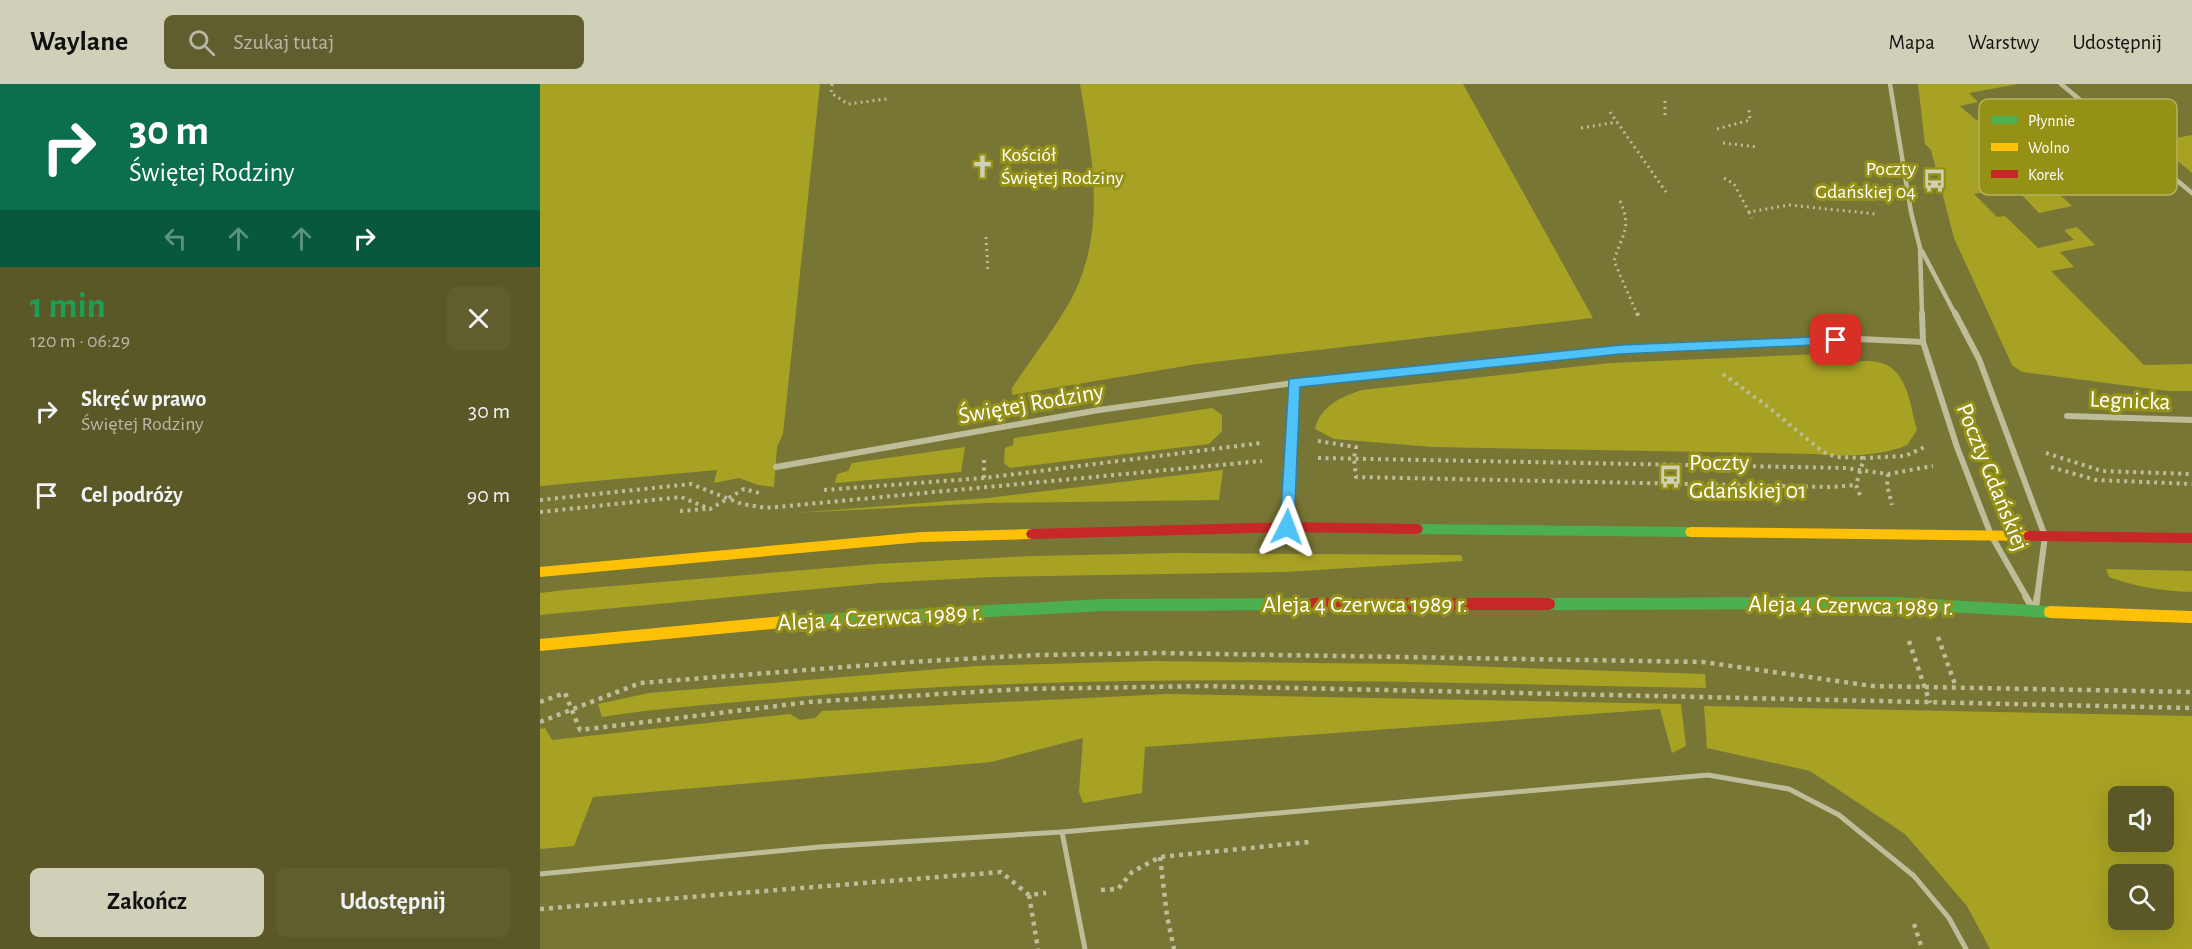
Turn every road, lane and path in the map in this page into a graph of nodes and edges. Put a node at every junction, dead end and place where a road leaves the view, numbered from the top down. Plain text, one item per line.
1 (832, 84) edge
2 (1890, 84) edge
3 (2061, 84) edge
4 (887, 99) dead end
5 (2079, 99) edge
6 (1665, 101) dead end
7 (1749, 110) dead end
8 (1610, 112) dead end
9 (1665, 118) dead end
10 (1617, 122) junction
11 (1581, 128) dead end
12 (1717, 129) dead end
13 (1723, 142) dead end
14 (1758, 147) dead end
15 (1724, 178) dead end
16 (2177, 181) edge
17 (1666, 192) dead end
18 (2192, 193) edge
19 (1620, 201) dead end
20 (1749, 212) junction
21 (1876, 214) dead end
22 (1752, 218) dead end
23 (986, 237) dead end
24 (1920, 248) junction
25 (988, 272) dead end
26 (1636, 312) dead end
27 (1923, 342) junction
28 (1680, 345) junction
29 (1294, 383) junction
30 (2067, 416) dead end
31 (2192, 420) edge
32 (1315, 441) dead end
33 (1261, 443) dead end
34 (1933, 446) dead end
35 (2037, 451) dead end
36 (1315, 458) dead end
37 (1354, 458) junction
38 (1864, 458) junction
39 (1264, 460) dead end
40 (1940, 465) dead end
41 (2047, 466) dead end
42 (776, 467) dead end
43 (1861, 470) junction
44 (1888, 474) junction
45 (2192, 474) edge
46 (2192, 484) edge
47 (1856, 485) junction
48 (815, 491) dead end
49 (765, 495) dead end
50 (1860, 495) dead end
51 (728, 499) junction
52 (540, 500) edge
53 (710, 509) junction
54 (680, 511) dead end
55 (540, 512) edge
56 (1287, 527) junction
57 (1902, 534) junction
58 (1991, 535) junction
59 (2045, 536) junction
60 (2192, 538) edge
61 (540, 572) edge
62 (1927, 605) junction
63 (2035, 612) junction
64 (2192, 617) edge
65 (1909, 641) dead end
66 (540, 645) edge
67 (1924, 685) junction
68 (1956, 687) junction
69 (2192, 692) edge
70 (540, 702) edge
71 (1930, 703) junction
72 (2192, 708) edge
73 (571, 710) junction
74 (540, 722) edge
75 (1062, 832) junction
76 (1315, 841) dead end
77 (1161, 857) junction
78 (540, 874) edge
79 (1075, 890) junction
80 (1029, 895) junction
81 (540, 909) edge
82 (1907, 916) dead end
83 (1038, 949) edge
84 (1085, 949) edge
85 (1174, 949) edge
86 (1922, 949) edge
87 (1966, 949) edge

1 - 4 path
2 - 24 street, Poczty Gdańskiej
3 - 5 street
6 - 9 path
7 - 12 path
8 - 10 path
10 - 11 path
10 - 17 path
13 - 14 path
15 - 20 path
16 - 18 street
19 - 26 path
20 - 21 path
20 - 22 path
23 - 25 path
24 - 27 street, Poczty Gdańskiej
24 - 59 street, Poczty Gdańskiej
27 - 28 street, Świętej Rodziny
27 - 58 street, Poczty Gdańskiej
28 - 29 street, Świętej Rodziny
28 - 38 path
29 - 42 street, Świętej Rodziny
29 - 56 street
30 - 31 street, Legnicka
32 - 37 path
33 - 48 path
34 - 38 path
35 - 45 path
36 - 37 path
37 - 43 path
37 - 47 path
38 - 43 path
39 - 51 path
40 - 44 path
41 - 46 path
43 - 44 path
43 - 47 path
44 - 57 path
47 - 50 path
49 - 51 path
51 - 52 path
51 - 53 path
53 - 54 path
53 - 55 path
56 - 57 main road
56 - 61 main road
57 - 58 main road
58 - 59 main road
58 - 63 street, Poczty Gdańskiej
59 - 60 main road
59 - 63 street, Poczty Gdańskiej
62 - 63 main road, Aleja 4 Czerwca 1989 r.
62 - 66 main road, Aleja 4 Czerwca 1989 r.
62 - 68 path
63 - 64 main road, Aleja 4 Czerwca 1989 r.
65 - 67 path
67 - 68 path
67 - 71 path
67 - 73 path
68 - 69 path
70 - 73 path
71 - 72 path
71 - 73 path
73 - 74 path
75 - 78 lane
75 - 79 lane
75 - 87 lane
76 - 77 path
77 - 79 path
77 - 85 path
79 - 80 path
79 - 84 lane
80 - 81 path
80 - 83 path
82 - 86 path

